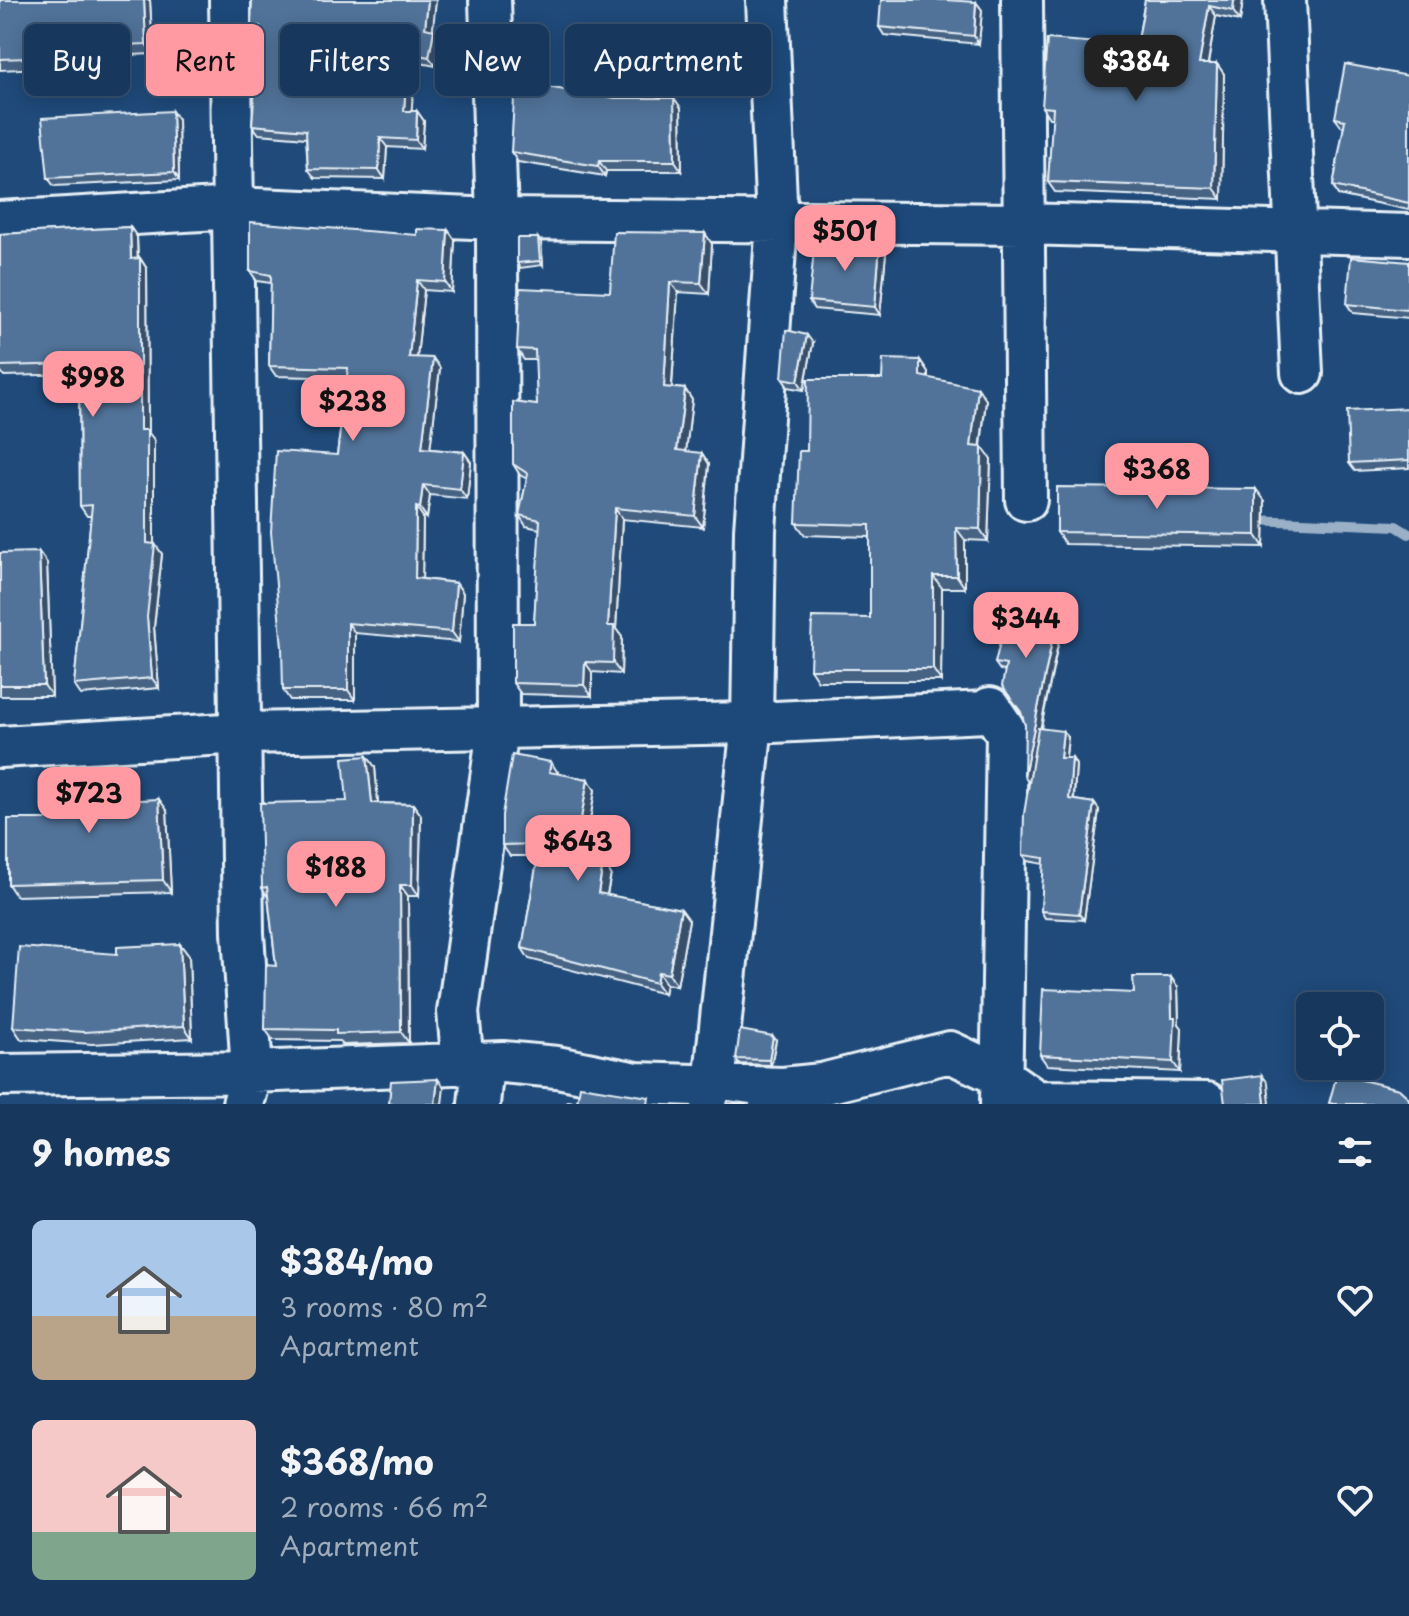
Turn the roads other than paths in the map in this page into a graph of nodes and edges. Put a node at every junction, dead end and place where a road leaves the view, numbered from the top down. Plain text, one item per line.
1 (230, 0) edge
2 (490, 0) edge
3 (767, 0) edge
4 (1022, 0) edge
5 (1285, 0) edge
6 (235, 208) junction
7 (497, 219) junction
8 (0, 222) edge
9 (777, 222) junction
10 (1024, 224) junction
11 (1297, 229) junction
12 (1409, 235) edge
13 (1302, 373) dead end
14 (1026, 500) dead end
15 (752, 723) junction
16 (498, 729) junction
17 (243, 733) junction
18 (0, 747) edge
19 (473, 1064) junction
20 (0, 1075) edge
21 (248, 1088) edge
22 (1000, 1089) edge
23 (712, 1095) edge
24 (479, 1104) edge
25 (1209, 1104) edge

1 - 6 street
2 - 7 street
3 - 9 street
4 - 10 street
5 - 11 street
6 - 7 street
6 - 8 street
6 - 17 street
7 - 9 street
7 - 16 street
9 - 10 street
9 - 15 street
10 - 11 street
10 - 14 street
11 - 12 street
11 - 13 street
15 - 16 street
15 - 22 street
15 - 23 street
16 - 17 street
16 - 19 street
17 - 18 street
17 - 21 street
19 - 21 street
19 - 23 street
19 - 24 street
20 - 21 street
22 - 23 street
22 - 25 street

